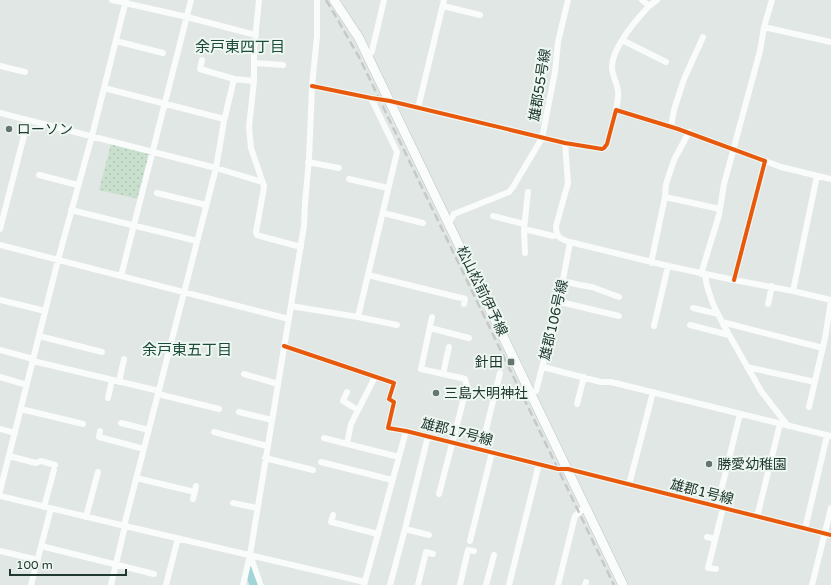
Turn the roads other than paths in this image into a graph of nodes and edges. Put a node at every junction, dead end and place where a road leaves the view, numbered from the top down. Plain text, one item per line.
1 (112, 0) edge
2 (191, 0) edge
3 (259, 0) edge
4 (317, 0) edge
5 (334, 0) edge
6 (384, 0) edge
7 (568, 0) edge
8 (642, 0) edge
9 (657, 0) edge
10 (772, 0) edge
11 (126, 2) edge
12 (444, 3) edge
13 (649, 6) junction
14 (480, 15) dead end
15 (187, 17) junction
16 (764, 27) junction
17 (256, 35) junction
18 (703, 38) dead end
19 (622, 40) junction
20 (116, 41) junction
21 (831, 42) edge
22 (163, 53) dead end
23 (368, 56) junction
24 (202, 60) dead end
25 (666, 62) dead end
26 (254, 63) junction
27 (283, 65) dead end
28 (0, 66) edge
29 (25, 72) dead end
30 (234, 79) junction
31 (254, 81) junction
32 (312, 86) junction
33 (104, 88) junction
34 (371, 98) junction
35 (390, 101) junction
36 (165, 103) junction
37 (418, 108) junction
38 (616, 110) junction
39 (0, 112) edge
40 (224, 119) junction
41 (28, 120) junction
42 (671, 126) junction
43 (689, 132) junction
44 (92, 136) junction
45 (542, 138) junction
46 (566, 143) junction
47 (733, 150) junction
48 (152, 152) junction
49 (765, 160) junction
50 (308, 162) junction
51 (216, 168) junction
52 (339, 168) dead end
53 (39, 175) dead end
54 (817, 176) junction
55 (349, 179) dead end
56 (831, 179) edge
57 (262, 182) junction
58 (78, 185) junction
59 (388, 188) junction
60 (528, 192) dead end
61 (158, 193) dead end
62 (665, 197) junction
63 (206, 205) junction
64 (720, 208) junction
65 (72, 210) junction
66 (383, 213) junction
67 (493, 216) dead end
68 (423, 223) dead end
69 (449, 223) junction
70 (134, 225) junction
71 (524, 226) junction
72 (0, 229) edge
73 (558, 235) junction
74 (197, 241) junction
75 (570, 242) junction
76 (0, 245) edge
77 (301, 247) junction
78 (524, 253) dead end
79 (58, 260) junction
80 (651, 263) junction
81 (668, 266) junction
82 (703, 274) junction
83 (368, 275) junction
84 (121, 276) junction
85 (734, 280) junction
86 (563, 281) junction
87 (772, 286) junction
88 (793, 291) junction
89 (184, 292) junction
90 (619, 297) dead end
91 (0, 300) edge
92 (831, 300) edge
93 (560, 302) junction
94 (464, 304) dead end
95 (768, 304) dead end
96 (291, 306) junction
97 (588, 308) junction
98 (693, 308) dead end
99 (45, 311) junction
100 (718, 314) junction
101 (586, 315) dead end
102 (618, 316) dead end
103 (358, 317) junction
104 (432, 317) dead end
105 (289, 319) junction
106 (722, 322) junction
107 (397, 325) dead end
108 (690, 325) dead end
109 (654, 326) dead end
110 (430, 328) junction
111 (464, 329) dead end
112 (729, 335) junction
113 (39, 336) junction
114 (462, 336) junction
115 (469, 338) dead end
116 (284, 346) junction
117 (449, 347) dead end
118 (823, 348) junction
119 (0, 350) edge
120 (102, 352) dead end
121 (124, 359) dead end
122 (33, 360) junction
123 (543, 367) junction
124 (747, 367) junction
125 (500, 372) dead end
126 (244, 374) dead end
127 (443, 374) junction
128 (0, 377) edge
129 (375, 377) junction
130 (584, 377) junction
131 (116, 381) junction
132 (815, 382) junction
133 (278, 384) junction
134 (27, 385) junction
135 (347, 392) dead end
136 (652, 392) junction
137 (158, 393) junction
138 (532, 394) junction
139 (108, 398) dead end
140 (577, 404) dead end
141 (808, 407) dead end
142 (21, 409) junction
143 (219, 409) dead end
144 (358, 410) junction
145 (239, 412) dead end
146 (740, 414) junction
147 (272, 420) junction
148 (121, 423) dead end
149 (83, 424) dead end
150 (780, 424) junction
151 (788, 426) junction
152 (0, 429) edge
153 (149, 430) junction
154 (100, 431) dead end
155 (406, 431) junction
156 (214, 432) dead end
157 (15, 433) junction
158 (428, 436) junction
159 (829, 436) edge
160 (324, 438) dead end
161 (452, 443) junction
162 (347, 444) junction
163 (268, 446) junction
164 (144, 449) junction
165 (481, 450) junction
166 (492, 452) junction
167 (9, 456) junction
168 (399, 457) junction
169 (265, 458) junction
170 (321, 462) dead end
171 (540, 464) junction
172 (568, 469) junction
173 (313, 470) dead end
174 (98, 472) dead end
175 (136, 478) junction
176 (392, 480) junction
177 (629, 485) junction
178 (0, 491) edge
179 (195, 492) dead end
180 (439, 494) dead end
181 (0, 496) edge
182 (233, 503) dead end
183 (44, 506) junction
184 (585, 507) junction
185 (51, 508) junction
186 (257, 508) junction
187 (720, 508) junction
188 (831, 508) edge
189 (333, 515) dead end
190 (86, 517) junction
191 (757, 517) junction
192 (475, 520) junction
193 (482, 522) dead end
194 (124, 526) junction
195 (405, 529) junction
196 (805, 529) junction
197 (378, 534) junction
198 (429, 535) dead end
199 (828, 535) edge
200 (707, 537) dead end
201 (178, 538) junction
202 (715, 539) junction
203 (470, 542) dead end
204 (41, 546) junction
205 (0, 551) edge
206 (474, 551) dead end
207 (434, 554) dead end
208 (250, 555) junction
209 (494, 555) dead end
210 (38, 560) junction
211 (116, 565) junction
212 (716, 570) dead end
213 (489, 572) junction
214 (512, 572) junction
215 (497, 573) dead end
216 (154, 574) dead end
217 (519, 574) dead end
218 (365, 584) edge
219 (31, 585) edge
220 (111, 585) edge
221 (166, 585) edge
222 (243, 585) edge
223 (261, 585) edge
224 (390, 585) edge
225 (418, 585) edge
226 (460, 585) edge
227 (486, 585) edge
228 (510, 585) edge
229 (558, 585) edge
230 (623, 585) edge
231 (812, 585) edge

1 - 11 street
2 - 15 street
3 - 17 street
4 - 32 street
5 - 23 main road, 松山松前伊予線
6 - 23 street
7 - 45 street, 雄郡55号線
8 - 13 street
9 - 13 street
10 - 16 street
11 - 15 street
11 - 20 street
12 - 14 street
12 - 37 street
13 - 19 street
15 - 17 street
15 - 36 street
16 - 21 street
16 - 47 street
17 - 26 street
18 - 42 street
19 - 25 street
19 - 38 street
20 - 22 street
20 - 33 street
23 - 35 main road, 松山松前伊予線
24 - 30 street
26 - 27 street
26 - 31 street
28 - 29 street
30 - 31 street
30 - 40 street
31 - 57 street
32 - 34 street
32 - 50 street
33 - 36 street
33 - 44 street
34 - 35 street
34 - 59 street
35 - 37 street
35 - 69 main road, 松山松前伊予線
36 - 40 street
36 - 48 street
37 - 45 street
38 - 42 street
38 - 46 street
39 - 41 street
40 - 51 street
41 - 44 street
41 - 72 street
42 - 43 street
43 - 47 street
43 - 62 street
44 - 48 street
44 - 58 street
45 - 46 street
45 - 69 street, 雄郡55号線
46 - 73 street
47 - 49 street
47 - 64 street
48 - 51 street
48 - 70 street
49 - 54 street
49 - 85 street
50 - 52 street
50 - 77 street
51 - 57 street
51 - 63 street
53 - 58 street
54 - 56 street
54 - 88 street
55 - 59 street
57 - 77 street
58 - 65 street
59 - 66 street
60 - 71 street
61 - 63 street
62 - 64 street
62 - 80 street
63 - 74 street
64 - 82 street
65 - 70 street
65 - 79 street
66 - 68 street
66 - 83 street
67 - 71 street
69 - 138 main road, 松山松前伊予線
70 - 74 street
70 - 84 street
71 - 73 street
71 - 78 street
73 - 75 street
74 - 89 street
75 - 80 street
75 - 86 street, 雄郡106号線
76 - 79 street
77 - 96 street
79 - 84 street
79 - 99 street
80 - 81 street
81 - 82 street
81 - 109 street
82 - 85 street
82 - 100 street
83 - 94 street
83 - 103 street
84 - 89 street
85 - 87 street
86 - 90 street
86 - 93 street, 雄郡106号線
87 - 88 street
87 - 95 street
88 - 92 street
89 - 105 street
89 - 137 street
91 - 99 street
92 - 118 street
93 - 97 street
93 - 123 street, 雄郡106号線
96 - 103 street
96 - 105 street
97 - 101 street
97 - 102 street
98 - 100 street
99 - 113 street
100 - 106 street
103 - 107 street
104 - 110 street
105 - 116 street
106 - 112 street
106 - 118 street
108 - 112 street
110 - 114 street
110 - 127 street
111 - 114 street
112 - 124 street
113 - 120 street
113 - 122 street
114 - 115 street
116 - 129 street
116 - 133 street
117 - 127 street
118 - 132 street
119 - 122 street
121 - 131 street
122 - 131 street
122 - 134 street
123 - 130 street
123 - 138 street, 雄郡106号線
124 - 132 street
124 - 151 street
125 - 165 street
126 - 133 street
127 - 161 street
128 - 134 street
129 - 144 street
129 - 155 street, 雄郡17号線
130 - 136 street
130 - 140 street
131 - 137 street
131 - 139 street
132 - 141 street
133 - 147 street
134 - 142 street
135 - 144 street
136 - 146 street
136 - 177 street
137 - 143 street
137 - 153 street
138 - 172 main road, 松山松前伊予線
142 - 149 street
142 - 157 street
144 - 162 street
145 - 147 street
146 - 150 street
146 - 187 street
147 - 163 street
148 - 153 street
150 - 151 street
150 - 191 street
151 - 159 street
152 - 157 street
153 - 164 street
154 - 164 street
155 - 158 street, 雄郡17号線
155 - 168 street
156 - 163 street
157 - 167 street
158 - 161 street, 雄郡17号線
158 - 195 street
159 - 196 street
160 - 162 street
161 - 165 street, 雄郡17号線
161 - 180 street
162 - 168 street
163 - 169 street
164 - 175 street
165 - 166 street, 雄郡17号線
166 - 171 street, 雄郡17号線
166 - 192 street
167 - 178 street
167 - 183 street
168 - 176 street
169 - 173 street
169 - 186 street
170 - 176 street
171 - 172 street, 雄郡17号線
171 - 214 street
172 - 177 street, 雄郡1号線
172 - 184 main road, 松山松前伊予線
174 - 190 street
175 - 179 street
175 - 194 street
176 - 197 street
177 - 187 street, 雄郡1号線
181 - 183 street
182 - 186 street
183 - 185 street
184 - 229 street
184 - 230 main road, 松山松前伊予線
185 - 190 street
185 - 204 street
186 - 208 street
187 - 191 street, 雄郡1号線
187 - 202 street
188 - 199 street
189 - 197 street
190 - 194 street
191 - 196 street, 雄郡1号線
192 - 193 street
192 - 203 street
194 - 201 street
194 - 211 street
195 - 198 street
195 - 224 street
196 - 199 street, 雄郡1号線
197 - 218 street
199 - 231 street
200 - 202 street
201 - 208 street
201 - 221 street
202 - 212 street
204 - 210 street
204 - 211 street
205 - 210 street
206 - 226 street
207 - 225 street
208 - 218 street
208 - 222 street
208 - 223 street
209 - 213 street
210 - 219 street
211 - 216 street
211 - 220 street
213 - 215 street
213 - 227 street
214 - 217 street
214 - 228 street

